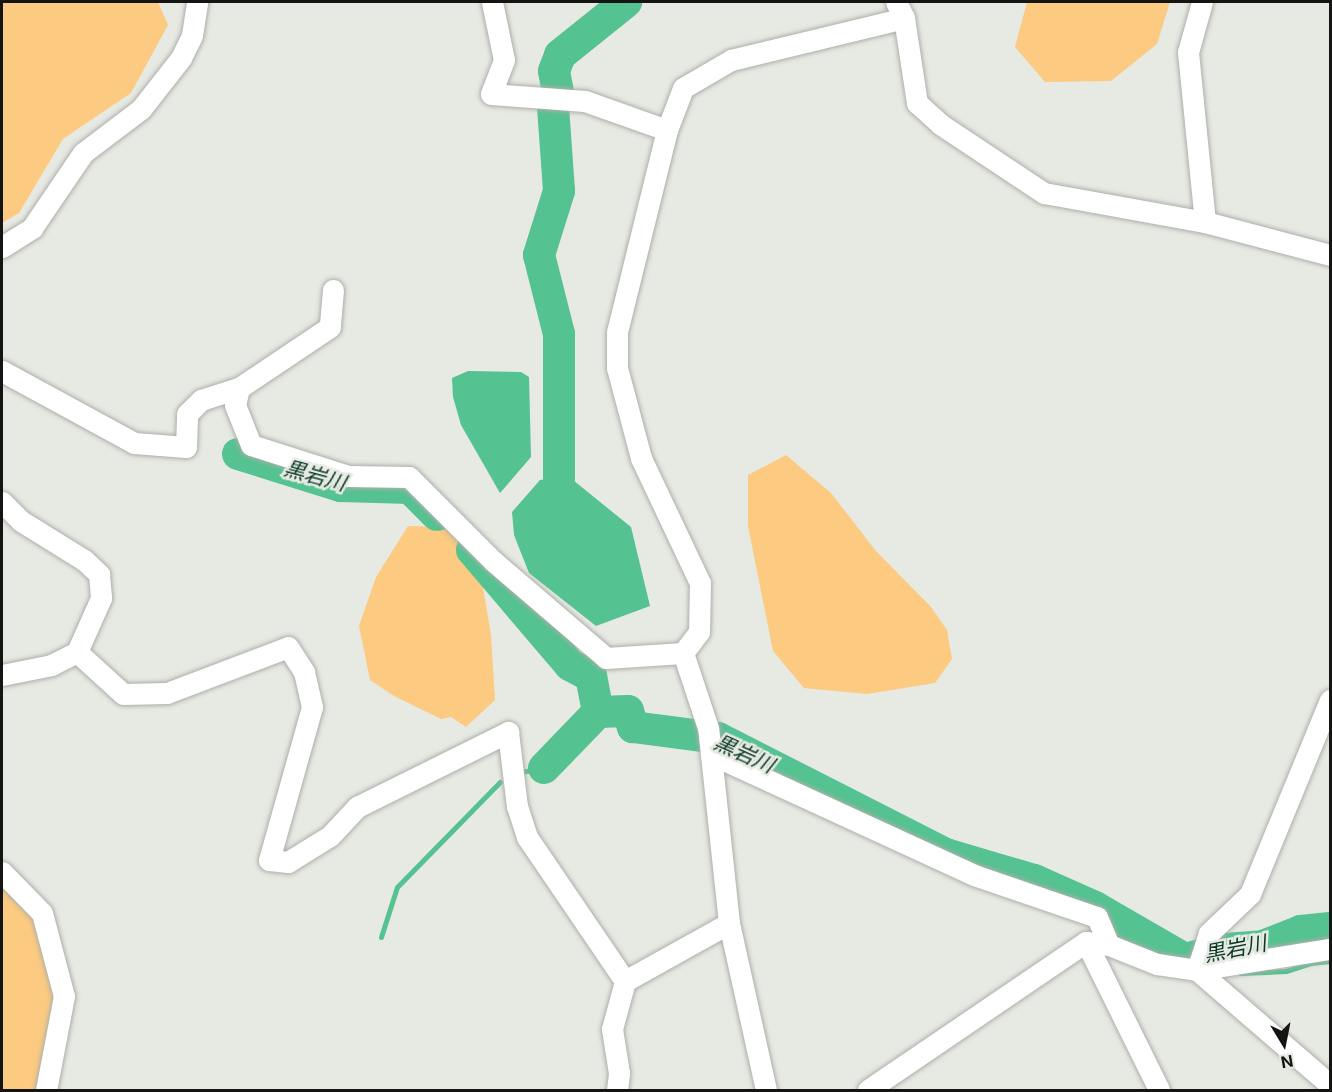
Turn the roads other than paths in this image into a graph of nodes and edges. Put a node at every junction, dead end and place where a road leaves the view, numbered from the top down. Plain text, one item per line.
1 (197, 2) edge
2 (492, 2) edge
3 (1202, 2) edge
4 (900, 10) edge
5 (667, 130) junction
6 (1204, 222) junction
7 (2, 247) edge
8 (1330, 255) edge
9 (333, 290) dead end
10 (2, 371) edge
11 (239, 388) junction
12 (2, 502) edge
13 (77, 652) junction
14 (683, 653) junction
15 (2, 675) edge
16 (1330, 700) edge
17 (711, 754) junction
18 (2, 872) edge
19 (729, 923) junction
20 (1086, 942) junction
21 (1109, 945) junction
22 (1330, 949) edge
23 (1197, 970) junction
24 (625, 981) junction
25 (1330, 1085) edge
26 (46, 1090) edge
27 (617, 1090) edge
28 (766, 1090) edge
29 (867, 1090) edge
30 (1159, 1090) edge

1 - 7 street
2 - 5 street
3 - 6 street
4 - 5 street
4 - 6 street
5 - 14 street
6 - 8 street
9 - 11 street
10 - 11 street
11 - 14 street
12 - 13 street
13 - 15 street
13 - 24 street
14 - 17 street
16 - 23 street
17 - 19 street
17 - 21 street
18 - 26 street
19 - 24 street
19 - 28 street
20 - 21 street
20 - 29 street
20 - 30 street
21 - 23 street
22 - 23 street
23 - 25 street
24 - 27 street

